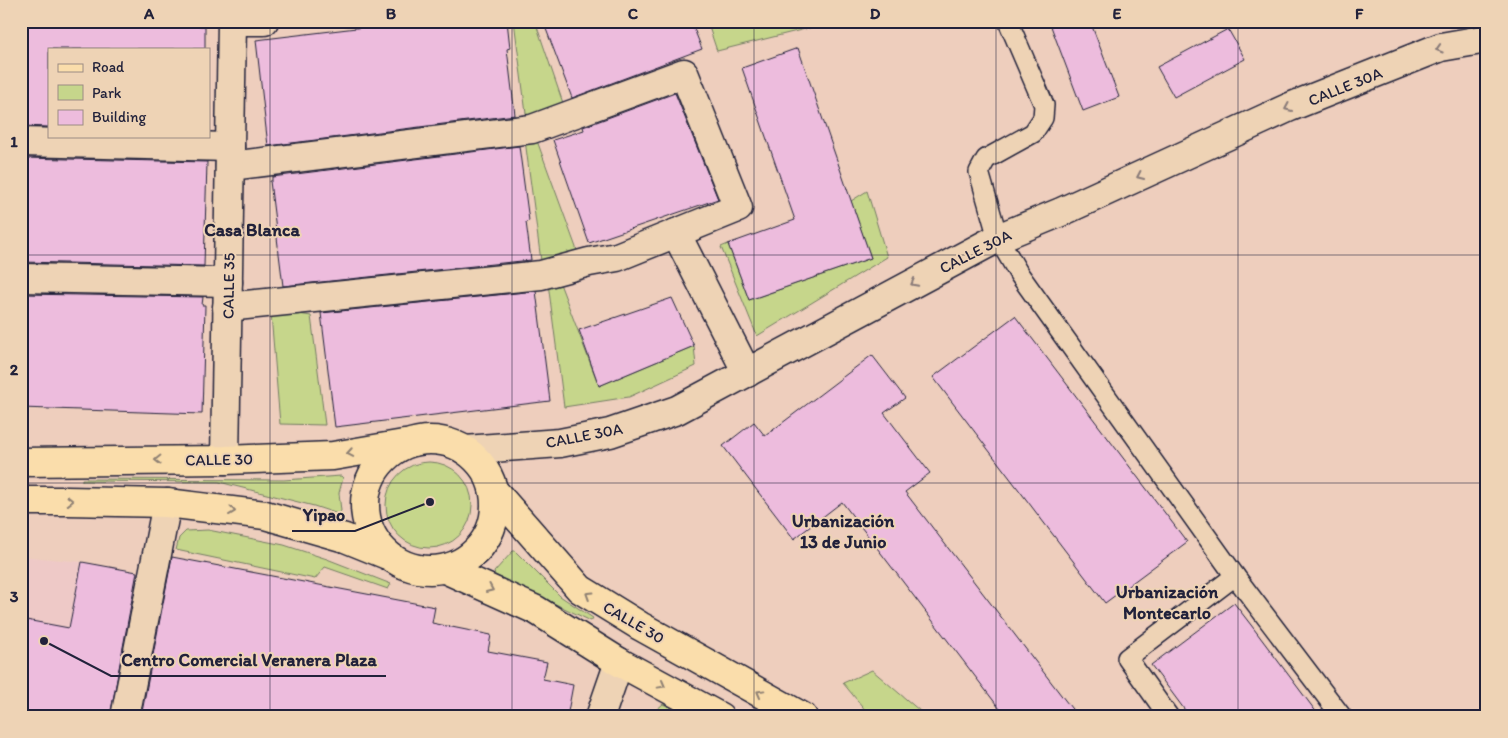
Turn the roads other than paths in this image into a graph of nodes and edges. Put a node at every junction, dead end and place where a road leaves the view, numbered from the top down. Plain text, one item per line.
1 (232, 21) edge
2 (264, 21) edge
3 (1008, 21) edge
4 (1487, 39) edge
5 (21, 142) edge
6 (230, 156) junction
7 (676, 233) junction
8 (998, 238) junction
9 (21, 278) edge
10 (228, 295) junction
11 (747, 374) junction
12 (415, 442) junction
13 (465, 450) junction
14 (225, 460) junction
15 (21, 462) edge
16 (494, 491) junction
17 (21, 501) edge
18 (167, 503) junction
19 (388, 556) junction
20 (445, 569) junction
21 (1235, 576) junction
22 (619, 662) junction
23 (125, 717) edge
24 (600, 717) edge
25 (720, 717) edge
26 (803, 717) edge
27 (1169, 717) edge
28 (1342, 717) edge

1 - 2 street
1 - 6 street, CALLE 35
3 - 8 lane
4 -> 8 street, CALLE 30A
5 - 6 street
6 - 7 street
6 - 10 street, CALLE 35
7 - 10 street
7 - 11 street
8 -> 11 street, CALLE 30A
8 - 21 lane
9 - 10 street
10 - 14 street, CALLE 35
11 - 13 street, CALLE 30A
12 - 13 main road
12 -> 14 main road, CALLE 30
12 - 19 main road
13 - 16 main road
14 -> 15 main road, CALLE 30
16 - 20 main road
26 -> 16 main road, CALLE 30
17 -> 18 main road
18 -> 19 main road
18 - 23 street
19 - 20 main road
20 -> 22 main road
21 - 27 lane
21 - 28 lane
22 - 24 street
22 -> 25 main road

